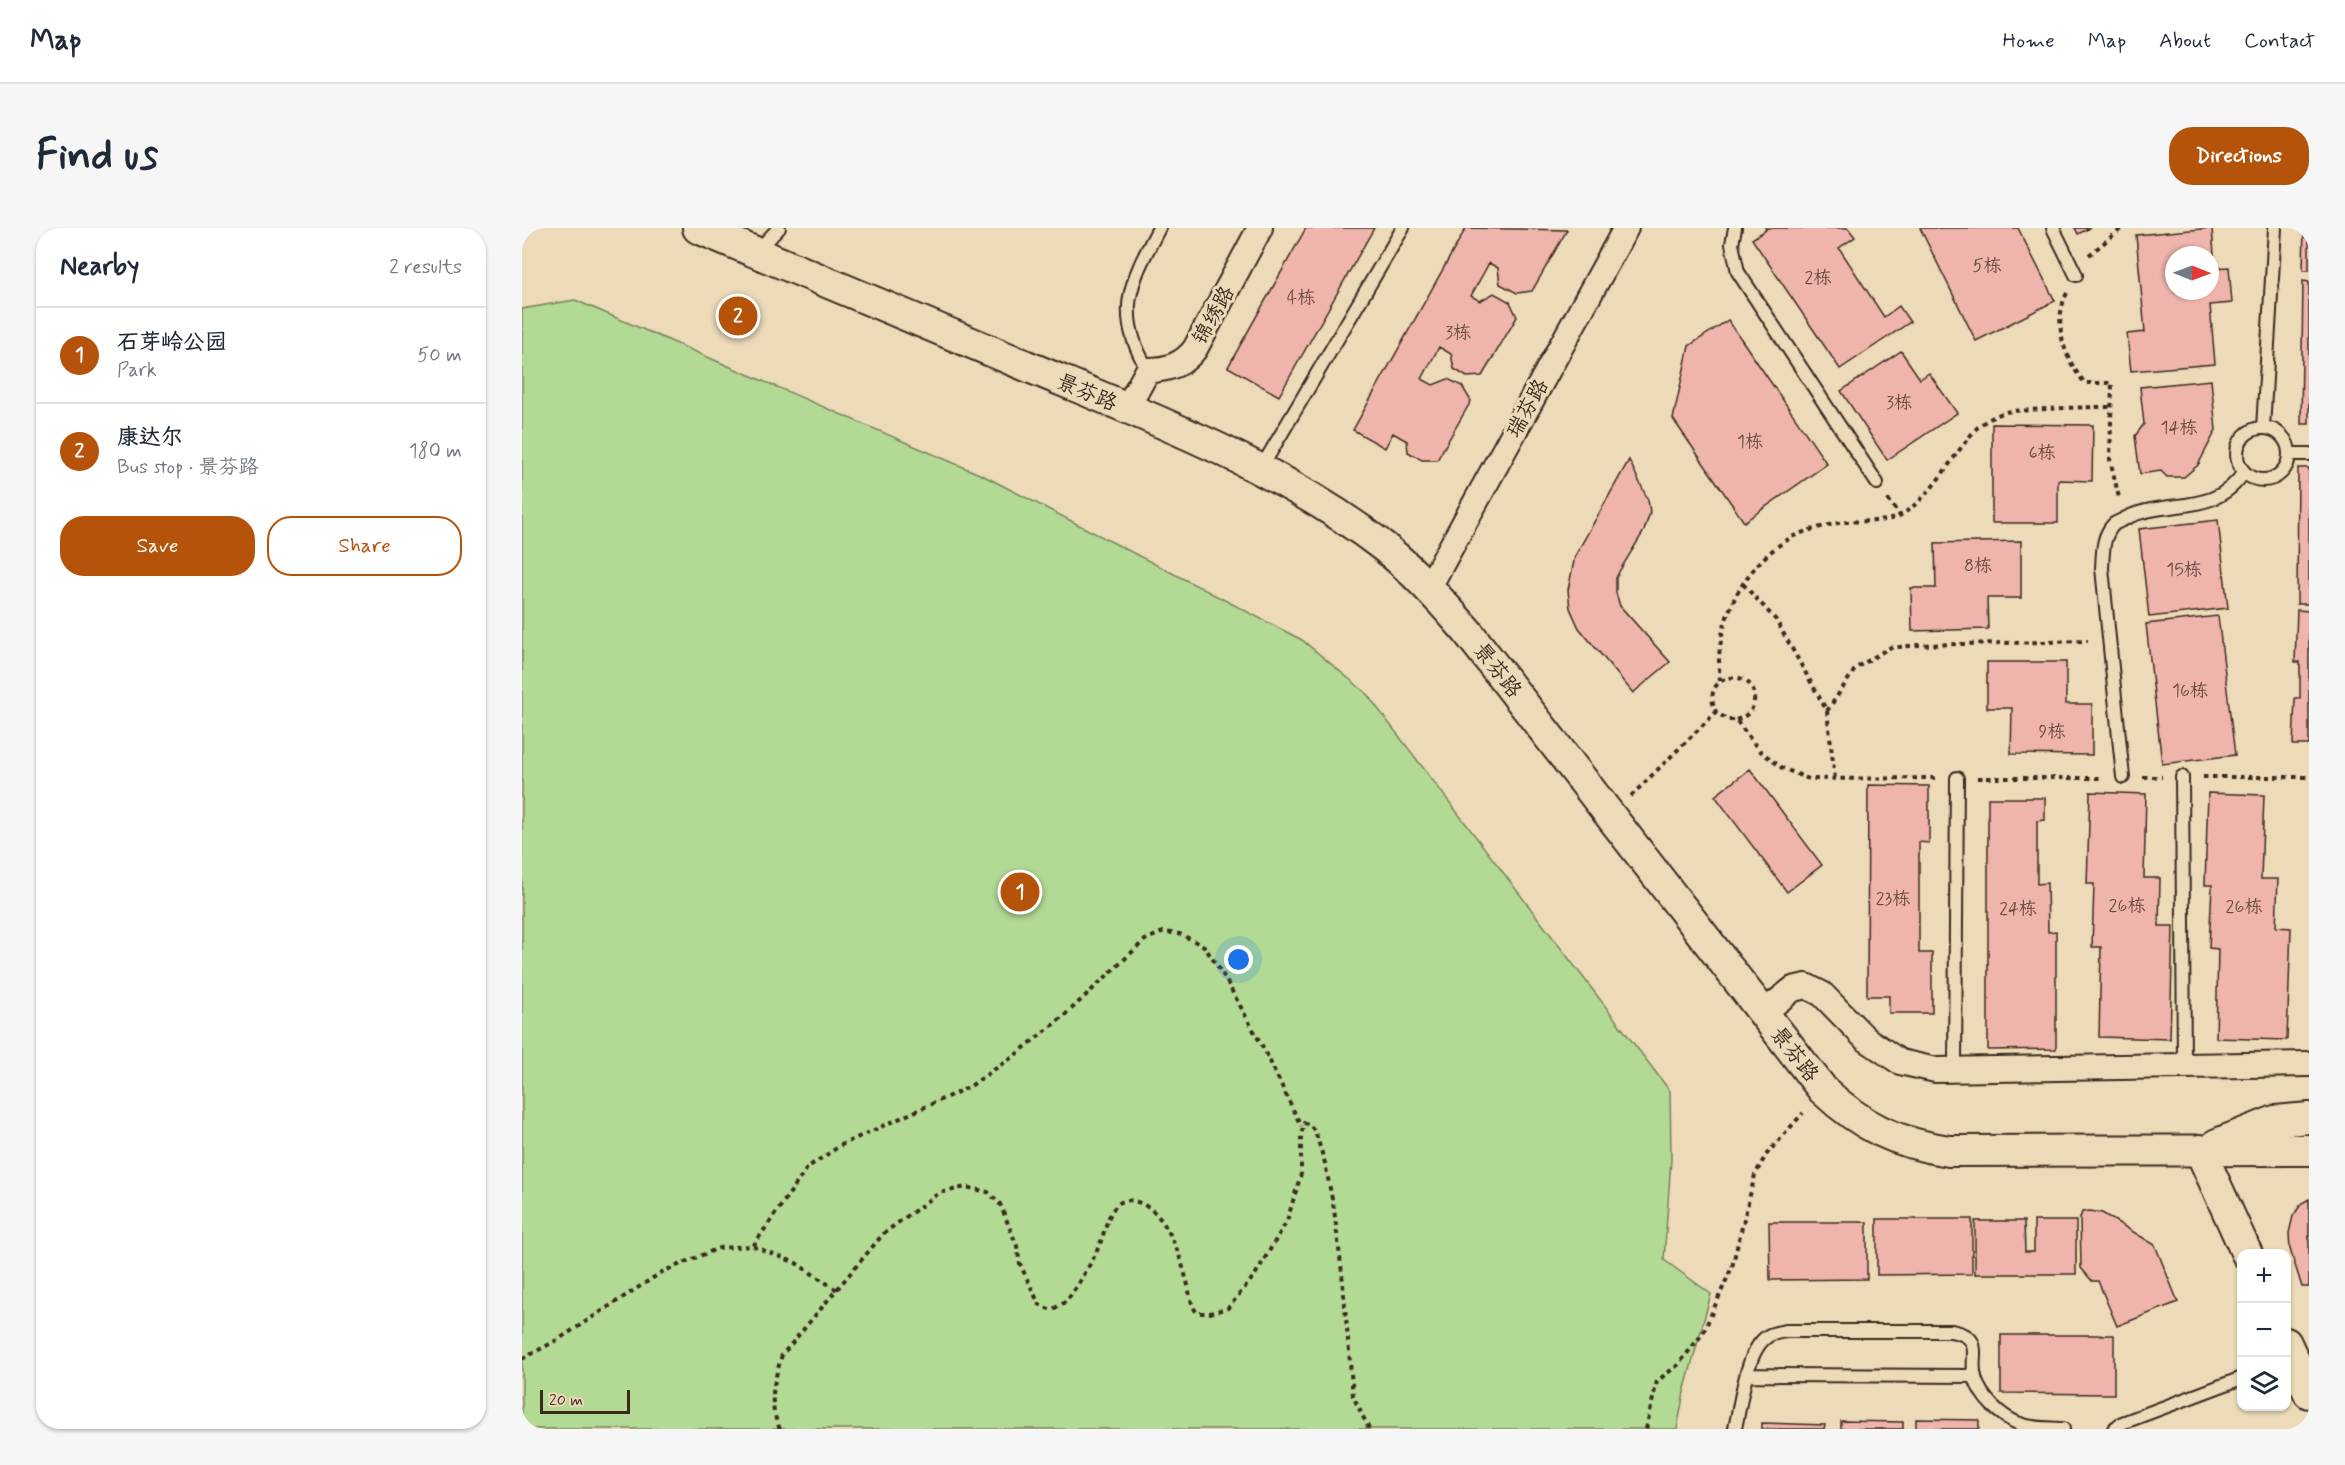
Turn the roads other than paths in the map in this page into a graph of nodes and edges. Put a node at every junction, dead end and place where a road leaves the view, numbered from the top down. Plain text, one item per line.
1 (698, 228) edge
2 (779, 228) edge
3 (1160, 228) edge
4 (1260, 228) edge
5 (1403, 228) edge
6 (1735, 228) edge
7 (2052, 228) edge
8 (2275, 228) edge
9 (1621, 230) edge
10 (756, 252) junction
11 (2076, 275) road end
12 (1148, 370) junction
13 (1127, 408) junction
14 (2263, 428) junction
15 (2289, 454) junction
16 (2309, 454) edge
17 (1260, 471) junction
18 (2244, 472) junction
19 (1877, 483) dead end
20 (1429, 588) junction
21 (2123, 777) road end
22 (2182, 777) road end
23 (1957, 778) road end
24 (1763, 1013) junction
25 (2309, 1064) edge
26 (2184, 1065) junction
27 (1955, 1069) junction
28 (2309, 1118) edge
29 (2200, 1150) junction
30 (2309, 1150) edge
31 (2245, 1249) edge
32 (2291, 1357) edge
33 (1747, 1375) junction
34 (1974, 1376) junction
35 (2237, 1380) edge
36 (2309, 1393) edge
37 (1735, 1428) edge
38 (2062, 1429) edge
39 (2114, 1429) edge

1 - 10 street, 景芬路
2 - 10 lane
3 - 12 lane
4 - 12 street, 锦绣路
5 - 17 lane
6 - 19 lane
7 - 11 lane
8 - 14 lane
9 - 20 street, 瑞芬路
10 - 13 street, 景芬路
12 - 13 street
13 - 17 street, 景芬路
14 - 15 lane
14 - 18 lane
15 - 16 lane
15 - 18 lane
17 - 20 street, 景芬路
18 - 21 lane
20 - 24 street, 景芬路
22 - 26 lane
23 - 27 lane
24 - 27 street
24 - 29 street, 景芬路
25 - 26 street
26 - 27 street
28 - 29 street, 景芬路
29 - 30 street, 景芬路
29 - 31 street
32 - 36 street
33 - 34 lane
33 - 34 lane
33 - 37 lane
34 - 38 lane
35 - 39 lane

